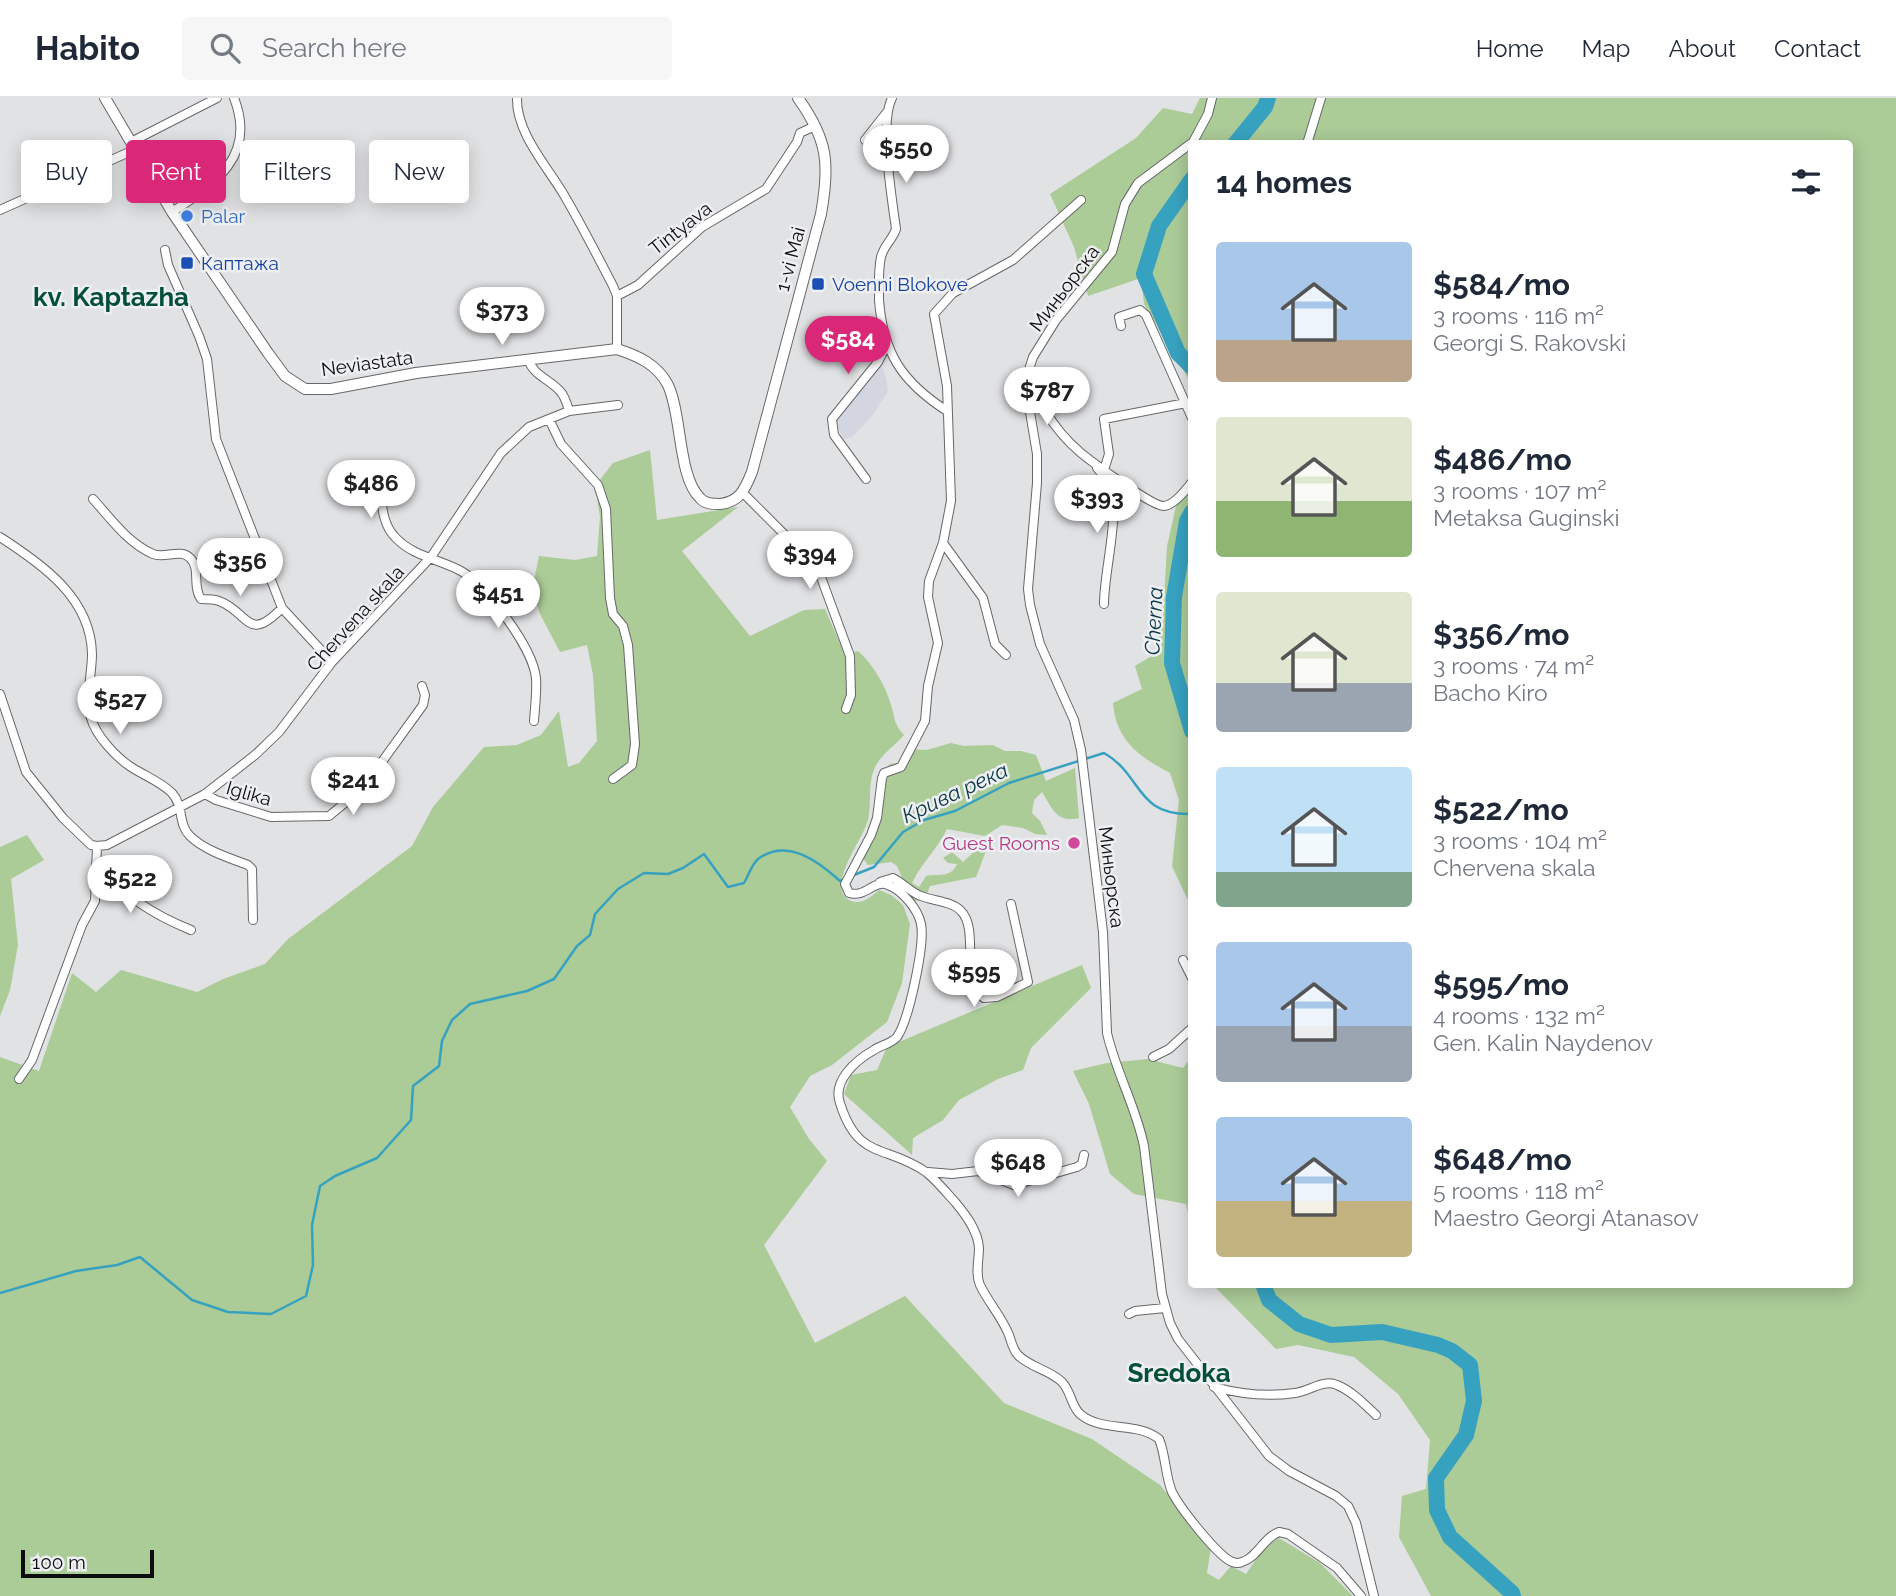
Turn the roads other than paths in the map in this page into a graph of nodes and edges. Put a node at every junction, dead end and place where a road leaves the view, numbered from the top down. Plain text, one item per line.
1 (105, 98) edge
2 (217, 98) edge
3 (234, 98) edge
4 (517, 98) edge
5 (798, 98) edge
6 (892, 98) edge
7 (1212, 98) edge
8 (1321, 98) edge
9 (887, 112) junction
10 (815, 126) junction
11 (131, 140) edge
12 (143, 140) edge
13 (865, 140) dead end
14 (1195, 140) edge
15 (1308, 140) edge
16 (1188, 146) edge
17 (126, 149) edge
18 (1081, 200) dead end
19 (167, 203) edge
20 (0, 210) edge
21 (172, 212) junction
22 (165, 250) dead end
23 (617, 296) junction
24 (1121, 326) dead end
25 (886, 346) junction
26 (617, 349) junction
27 (528, 359) junction
28 (1028, 373) junction
29 (1186, 403) junction
30 (618, 405) dead end
31 (1188, 408) edge
32 (569, 411) junction
33 (947, 411) junction
34 (549, 419) junction
35 (1093, 462) junction
36 (1104, 470) junction
37 (401, 477) dead end
38 (866, 479) dead end
39 (1188, 487) edge
40 (743, 492) junction
41 (93, 499) dead end
42 (0, 537) edge
43 (943, 543) junction
44 (431, 556) junction
45 (1104, 604) dead end
46 (282, 608) junction
47 (1006, 656) dead end
48 (332, 662) junction
49 (422, 686) dead end
50 (0, 694) edge
51 (846, 709) dead end
52 (534, 720) dead end
53 (613, 779) dead end
54 (205, 794) junction
55 (181, 806) junction
56 (97, 846) junction
57 (96, 863) junction
58 (878, 885) junction
59 (1011, 904) dead end
60 (253, 920) dead end
61 (191, 930) dead end
62 (1183, 960) dead end
63 (1188, 970) edge
64 (1188, 1032) edge
65 (1153, 1057) dead end
66 (19, 1079) dead end
67 (1084, 1155) dead end
68 (925, 1172) junction
69 (1165, 1308) junction
70 (1129, 1314) dead end
71 (1214, 1387) junction
72 (1376, 1415) dead end
73 (1361, 1596) edge
74 (1374, 1596) edge

1 - 11 street, Neviastata
2 - 12 street
3 - 21 street
4 - 23 street
5 - 10 street, 1-vi Mai
6 - 9 street
7 - 14 street, Миньорска
8 - 15 street
9 - 13 street
9 - 25 street
10 - 23 street, Tintyava
10 - 40 street, 1-vi Mai
16 - 28 street, Миньорска
17 - 20 street
18 - 33 street
19 - 21 street, Neviastata
21 - 27 street, Neviastata
22 - 46 street
23 - 26 street
24 - 29 street
25 - 33 street
25 - 38 street
26 - 27 street, Neviastata
26 - 40 street
27 - 32 street
28 - 35 street
28 - 69 street, Миньорска
29 - 31 street
29 - 36 street
30 - 32 street, Chervena skala
32 - 34 street, Chervena skala
33 - 43 street
34 - 44 street, Chervena skala
34 - 53 street
35 - 36 street
35 - 45 street
36 - 39 street
37 - 44 street
40 - 51 street
41 - 46 street
42 - 55 street
43 - 47 street
43 - 58 street
44 - 48 street, Chervena skala
44 - 52 street
46 - 48 street
48 - 54 street, Chervena skala
49 - 54 street, Iglika
50 - 56 street
54 - 55 street, Chervena skala
55 - 56 street, Chervena skala
55 - 60 street
56 - 57 street
57 - 61 street
57 - 66 street
58 - 59 street
58 - 68 street
62 - 63 street
64 - 65 street
67 - 68 street
68 - 73 street
69 - 70 street
69 - 71 street, Миньорска
71 - 72 street
71 - 74 street, Миньорска

